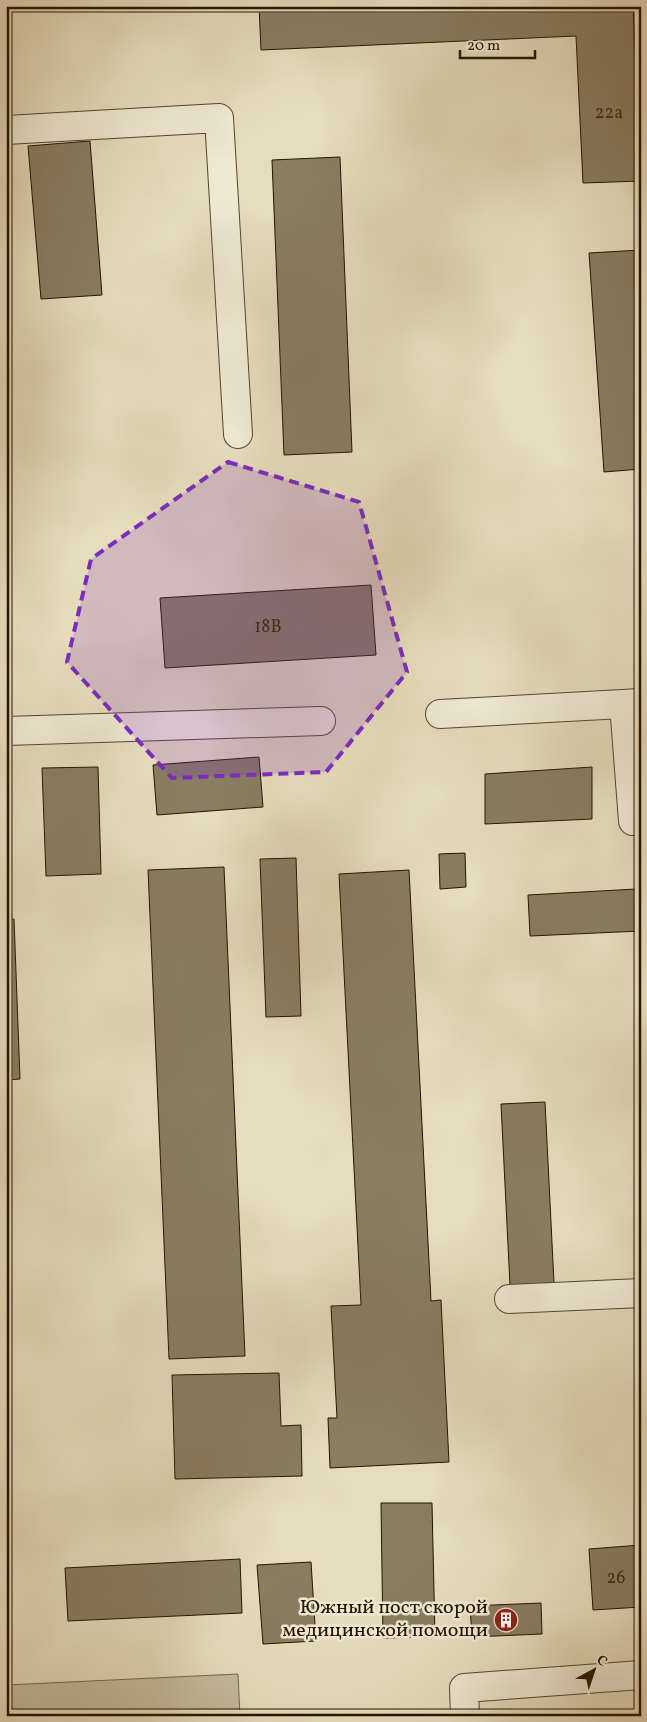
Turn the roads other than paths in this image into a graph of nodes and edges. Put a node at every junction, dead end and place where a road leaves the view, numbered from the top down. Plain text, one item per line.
1 (6, 130) edge
2 (238, 434) dead end
3 (633, 704) edge
4 (440, 714) dead end
5 (321, 721) dead end
6 (6, 731) edge
7 (633, 821) dead end
8 (641, 1293) edge
9 (509, 1299) dead end
10 (641, 1674) edge
11 (465, 1716) edge

1 - 2 lane
3 - 4 lane
3 - 7 lane
5 - 6 lane
8 - 9 lane
10 - 11 lane

